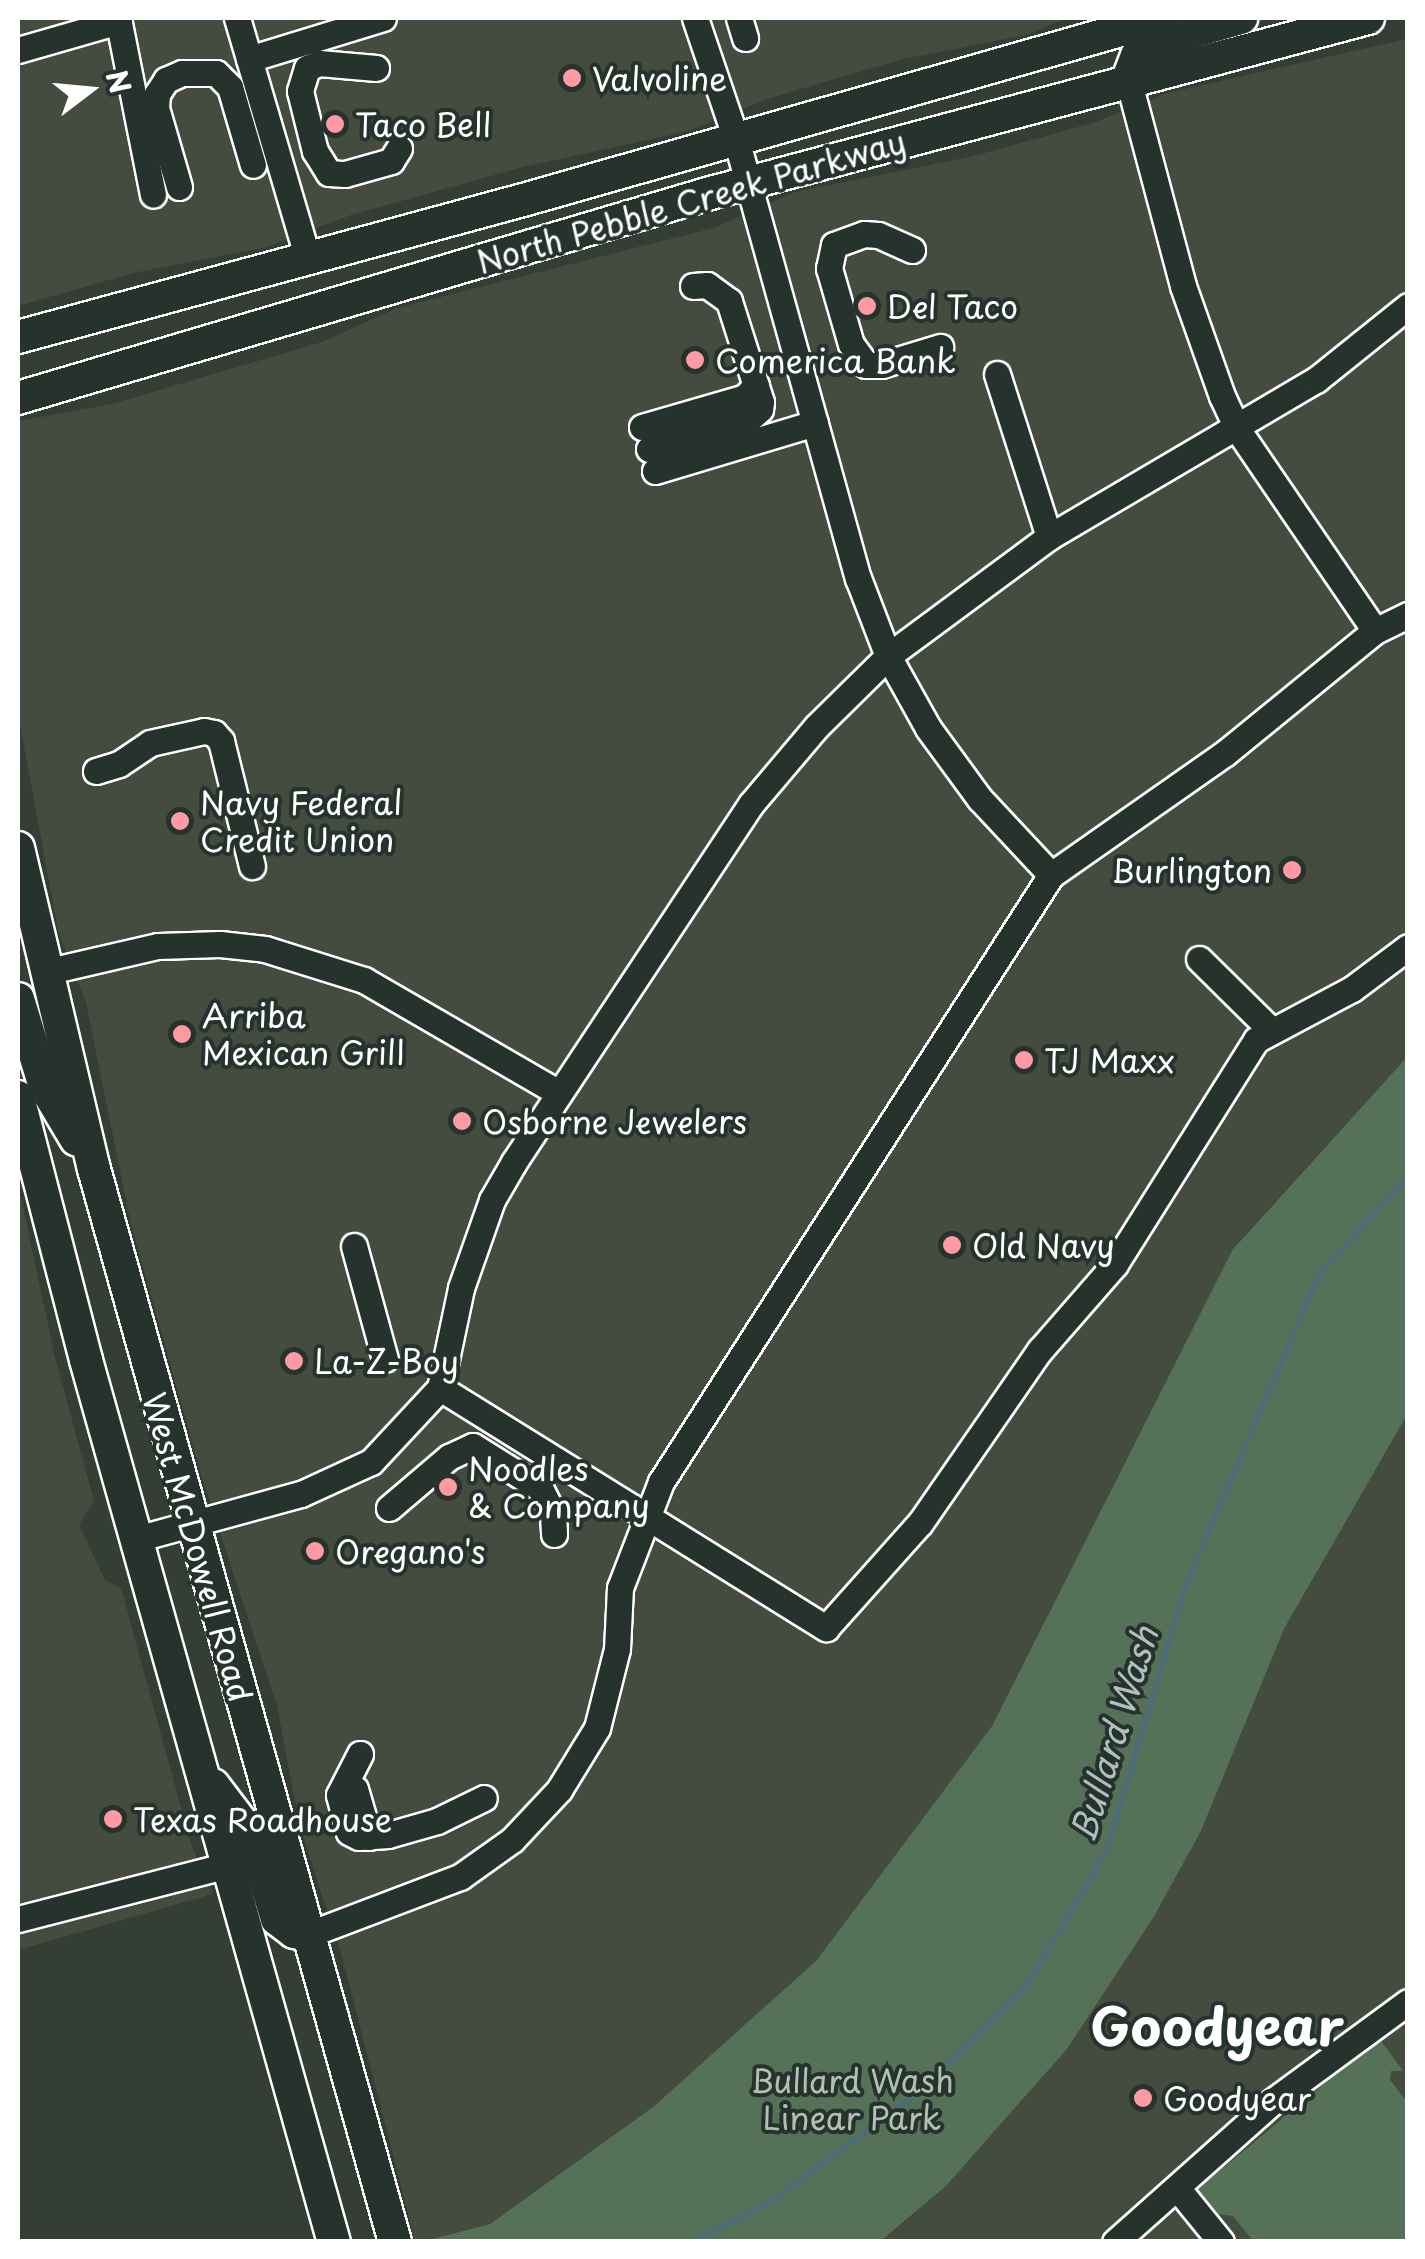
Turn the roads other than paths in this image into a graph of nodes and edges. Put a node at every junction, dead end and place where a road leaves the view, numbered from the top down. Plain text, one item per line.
1 (237, 18) edge
2 (383, 18) edge
3 (695, 18) edge
4 (1163, 18) edge
5 (1241, 18) edge
6 (1368, 18) edge
7 (119, 19) edge
8 (18, 50) edge
9 (250, 59) junction
10 (376, 68) dead end
11 (1128, 79) junction
12 (736, 139) junction
13 (399, 148) dead end
14 (246, 167) dead end
15 (748, 183) junction
16 (179, 187) dead end
17 (153, 195) dead end
18 (912, 250) dead end
19 (308, 259) junction
20 (693, 286) dead end
21 (1408, 306) edge
22 (18, 337) edge
23 (940, 346) dead end
24 (997, 374) dead end
25 (756, 385) junction
26 (18, 398) edge
27 (815, 423) junction
28 (1238, 430) junction
29 (646, 440) junction
30 (1049, 537) junction
31 (1408, 615) edge
32 (1374, 630) junction
33 (888, 656) junction
34 (96, 771) dead end
35 (18, 848) edge
36 (252, 866) dead end
37 (1051, 875) junction
38 (1408, 947) edge
39 (18, 954) edge
40 (1199, 959) dead end
41 (45, 972) junction
42 (18, 999) edge
43 (1270, 1029) junction
44 (559, 1093) junction
45 (18, 1097) edge
46 (94, 1168) junction
47 (354, 1246) dead end
48 (385, 1359) dead end
49 (440, 1388) junction
50 (389, 1508) dead end
51 (644, 1517) junction
52 (192, 1524) junction
53 (554, 1534) dead end
54 (136, 1538) junction
55 (360, 1754) dead end
56 (201, 1770) junction
57 (484, 1798) dead end
58 (229, 1865) junction
59 (18, 1919) edge
60 (306, 1935) junction
61 (1408, 2002) edge
62 (1178, 2189) junction
63 (334, 2242) edge
64 (395, 2242) edge
65 (1114, 2242) edge
66 (1220, 2242) edge

1 - 9 street
2 - 9 street
3 - 12 street
4 - 12 main road, North Pebble Creek Parkway
5 - 11 main road
6 - 11 main road, North Pebble Creek Parkway
7 - 8 street
7 - 17 street
9 - 19 street
10 - 13 street
11 - 15 main road, North Pebble Creek Parkway
11 - 28 street
12 - 15 street
12 - 19 main road, North Pebble Creek Parkway
14 - 16 street
15 - 26 main road, North Pebble Creek Parkway
15 - 27 street
18 - 23 street
19 - 22 main road, North Pebble Creek Parkway
20 - 25 street
21 - 28 street
24 - 30 street
25 - 29 street
25 - 29 street
27 - 29 street
27 - 33 street
28 - 30 street
28 - 32 street
30 - 33 street
31 - 32 street
32 - 37 street
33 - 37 street
33 - 44 street
34 - 36 street
35 - 41 main road, West McDowell Road
37 - 51 street
38 - 43 street
39 - 41 main road
40 - 43 street
41 - 44 street
41 - 46 main road, West McDowell Road
42 - 46 main road
43 - 51 street
44 - 49 street
45 - 54 main road, West McDowell Road
46 - 52 main road, West McDowell Road
47 - 48 street
49 - 51 street
49 - 52 street
50 - 53 street
51 - 60 street
52 - 54 street
52 - 60 main road, West McDowell Road
54 - 56 main road, West McDowell Road
55 - 57 street
56 - 58 main road, West McDowell Road
56 - 60 main road
58 - 59 street
58 - 63 main road, West McDowell Road
60 - 64 main road, West McDowell Road
61 - 62 street
62 - 65 street
62 - 66 street

